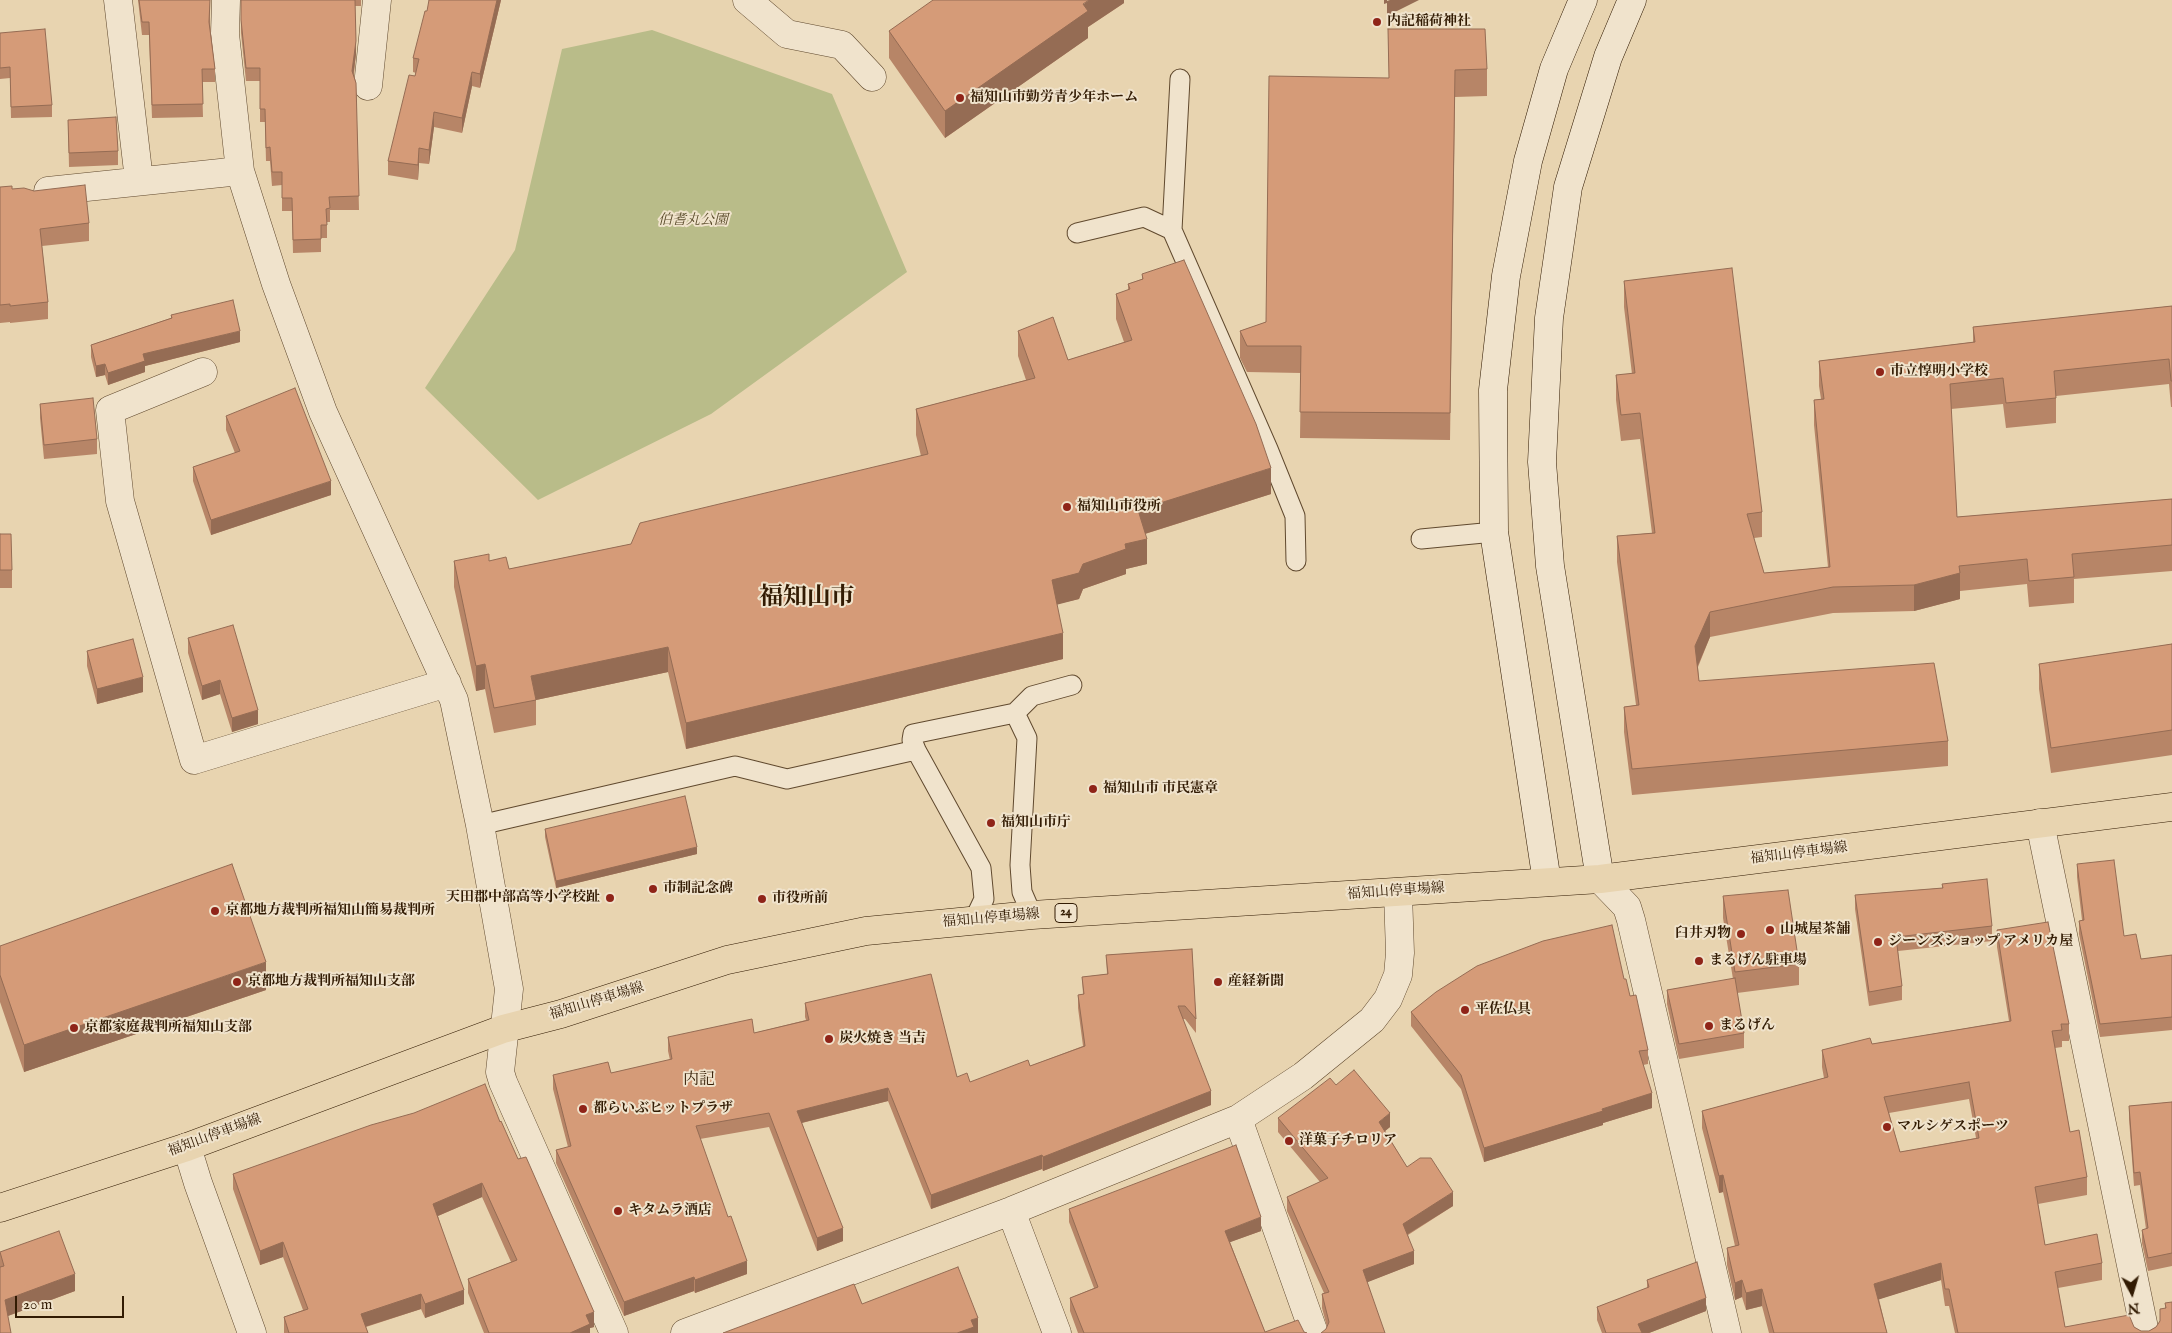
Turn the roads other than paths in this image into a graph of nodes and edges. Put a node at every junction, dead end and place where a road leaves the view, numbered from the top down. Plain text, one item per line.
1 (118, 0) edge
2 (226, 0) edge
3 (377, 0) edge
4 (747, 0) edge
5 (1583, 0) edge
6 (1632, 0) edge
7 (872, 77) dead end
8 (1180, 79) dead end
9 (368, 86) dead end
10 (240, 171) junction
11 (139, 180) junction
12 (32, 193) edge
13 (1172, 230) junction
14 (1077, 233) dead end
15 (203, 372) dead end
16 (1494, 532) junction
17 (1422, 539) dead end
18 (1296, 561) dead end
19 (447, 684) junction
20 (1072, 685) dead end
21 (1015, 713) junction
22 (916, 750) junction
23 (2172, 807) edge
24 (2040, 823) junction
25 (480, 825) junction
26 (1600, 879) junction
27 (1547, 882) junction
28 (1398, 893) junction
29 (1032, 915) junction
30 (974, 920) junction
31 (504, 1029) junction
32 (1238, 1119) junction
33 (187, 1147) junction
34 (0, 1208) edge
35 (1011, 1211) junction
36 (252, 1333) edge
37 (614, 1333) edge
38 (685, 1333) edge
39 (1057, 1333) edge
40 (1314, 1333) edge
41 (1727, 1333) edge
42 (2145, 1333) edge

1 - 11 street
2 - 10 street
3 - 9 street
4 - 7 street
5 - 16 street
6 - 26 street
8 - 13 lane
10 - 11 street
10 - 19 street
11 - 12 street
13 - 14 lane
13 - 18 lane
15 - 19 street
16 - 17 lane
16 - 27 street
19 - 25 street
20 - 21 lane
21 - 22 lane
21 - 29 lane
22 - 25 lane
22 - 30 lane
23 - 24 main road, 福知山停車場線 / 24
24 - 26 main road, 福知山停車場線 / 24
24 - 42 street
25 - 31 street
26 - 27 main road, 福知山停車場線 / 24
26 - 41 street
27 - 28 main road, 福知山停車場線 / 24
28 - 29 main road, 福知山停車場線 / 24
28 - 32 street
29 - 30 main road, 福知山停車場線 / 24
30 - 31 main road, 福知山停車場線 / 24
31 - 33 main road, 福知山停車場線 / 24
31 - 37 street
32 - 35 street
32 - 40 street
33 - 34 main road, 福知山停車場線 / 24
33 - 36 street
35 - 38 street
35 - 39 street

